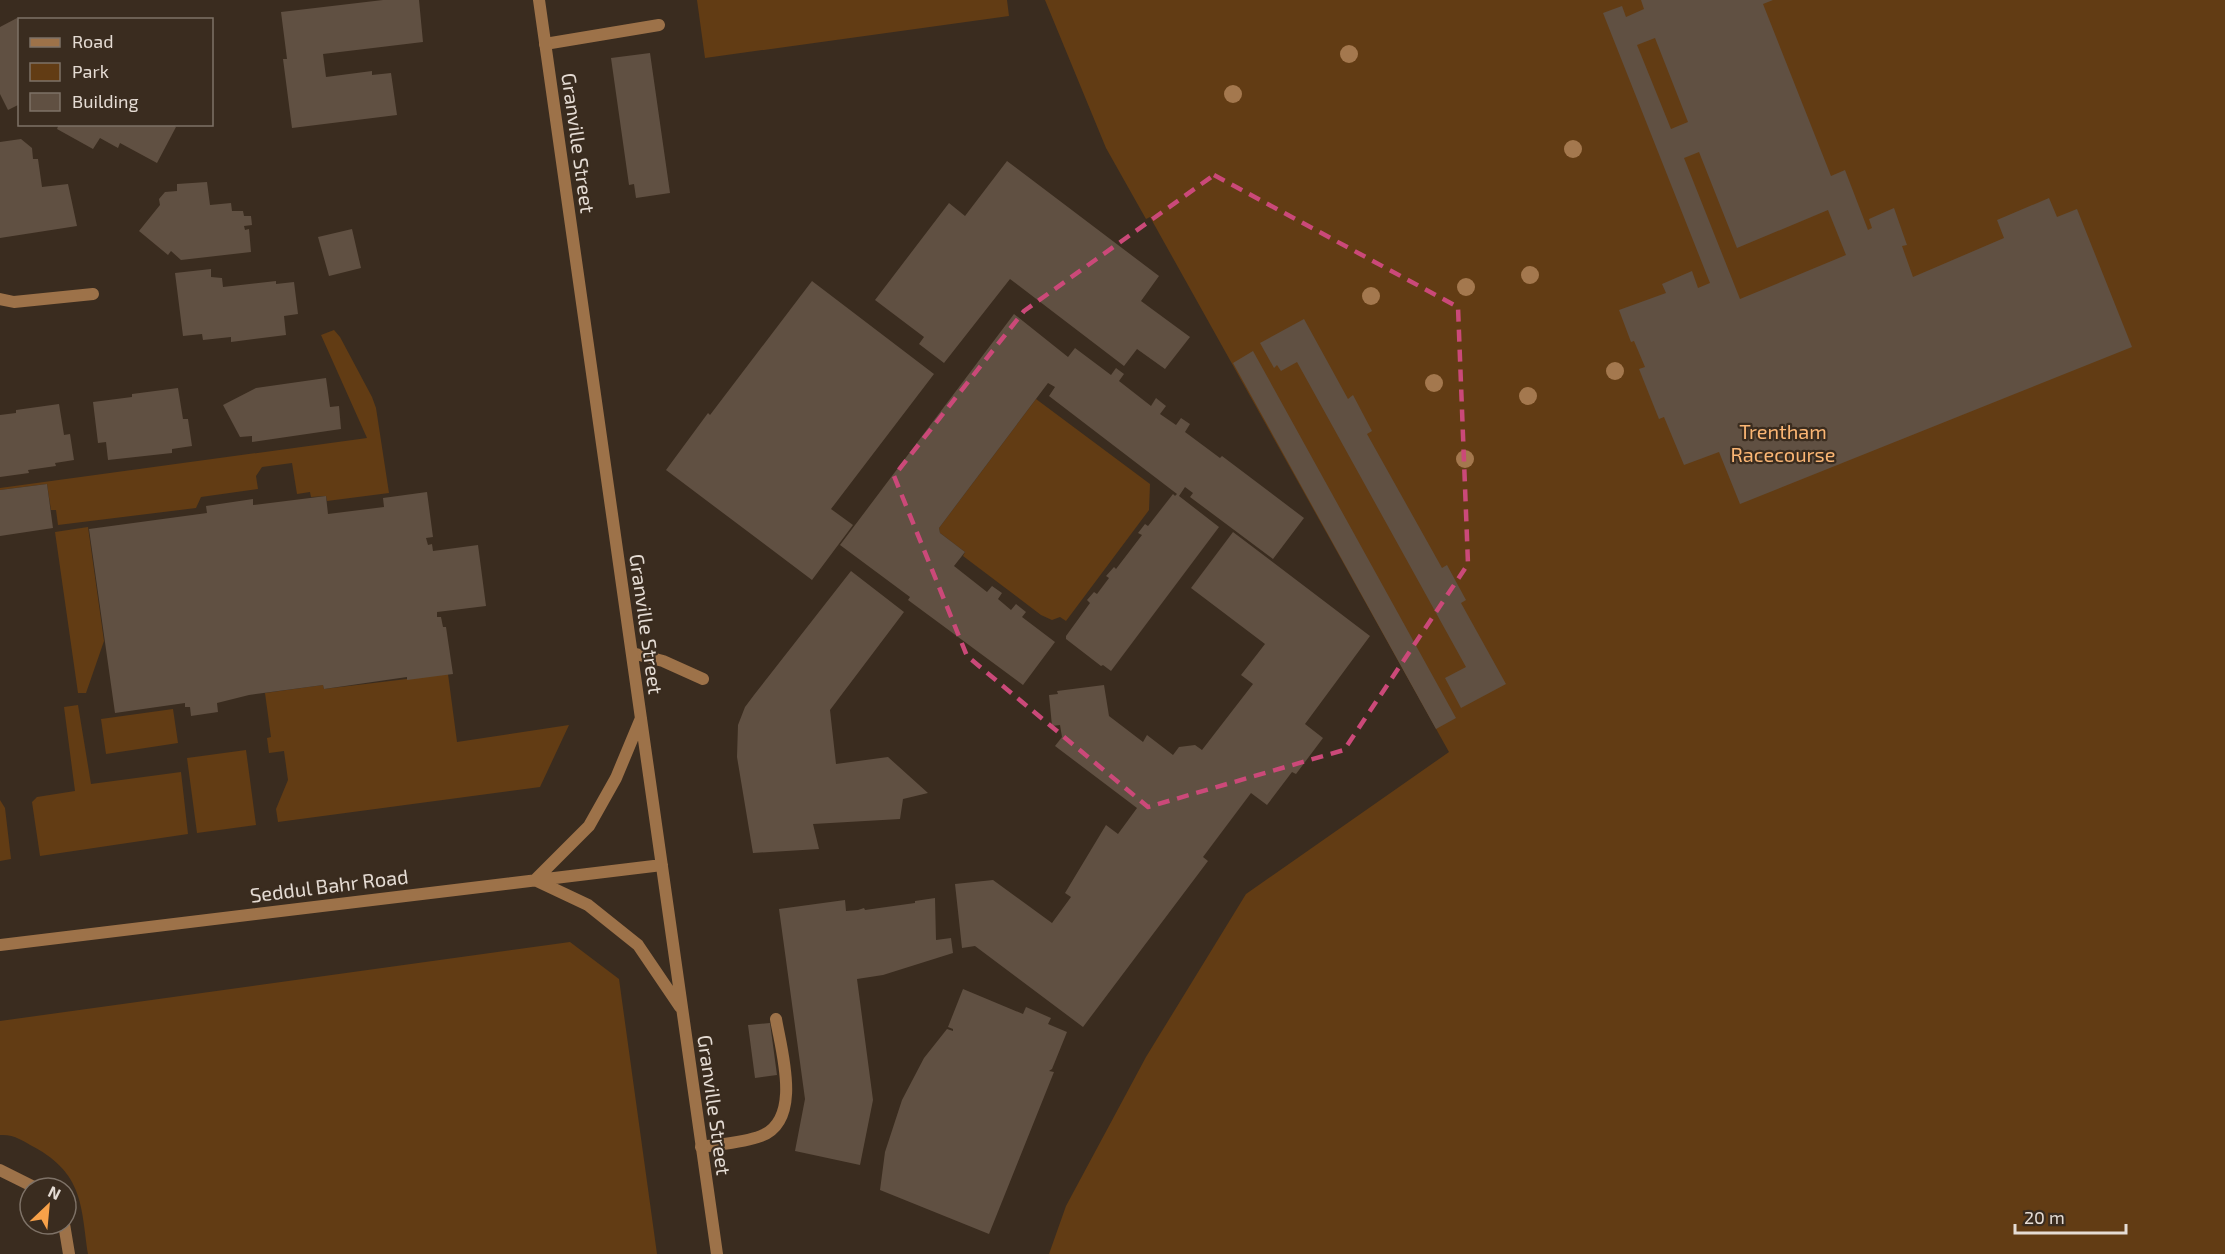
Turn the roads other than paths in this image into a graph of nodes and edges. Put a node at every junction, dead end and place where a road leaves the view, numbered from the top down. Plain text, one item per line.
1 (539, 0) edge
2 (659, 25) dead end
3 (545, 44) junction
4 (93, 294) dead end
5 (0, 299) edge
6 (632, 653) junction
7 (703, 679) dead end
8 (641, 718) junction
9 (662, 865) junction
10 (535, 880) junction
11 (0, 945) edge
12 (682, 1010) junction
13 (776, 1019) dead end
14 (701, 1147) junction
15 (0, 1170) edge
16 (18, 1179) edge
17 (66, 1236) edge
18 (69, 1254) edge
19 (717, 1254) edge

1 - 3 street, Granville Street
2 - 3 street
3 - 6 street, Granville Street
4 - 5 street
6 - 7 street
6 - 8 street, Granville Street
8 - 9 street, Granville Street
8 - 10 street
9 - 10 street, Seddul Bahr Road
9 - 12 street, Granville Street
10 - 11 street, Seddul Bahr Road
10 - 12 street
12 - 14 street, Granville Street
13 - 14 street
14 - 19 street, Granville Street
15 - 16 street
17 - 18 street

